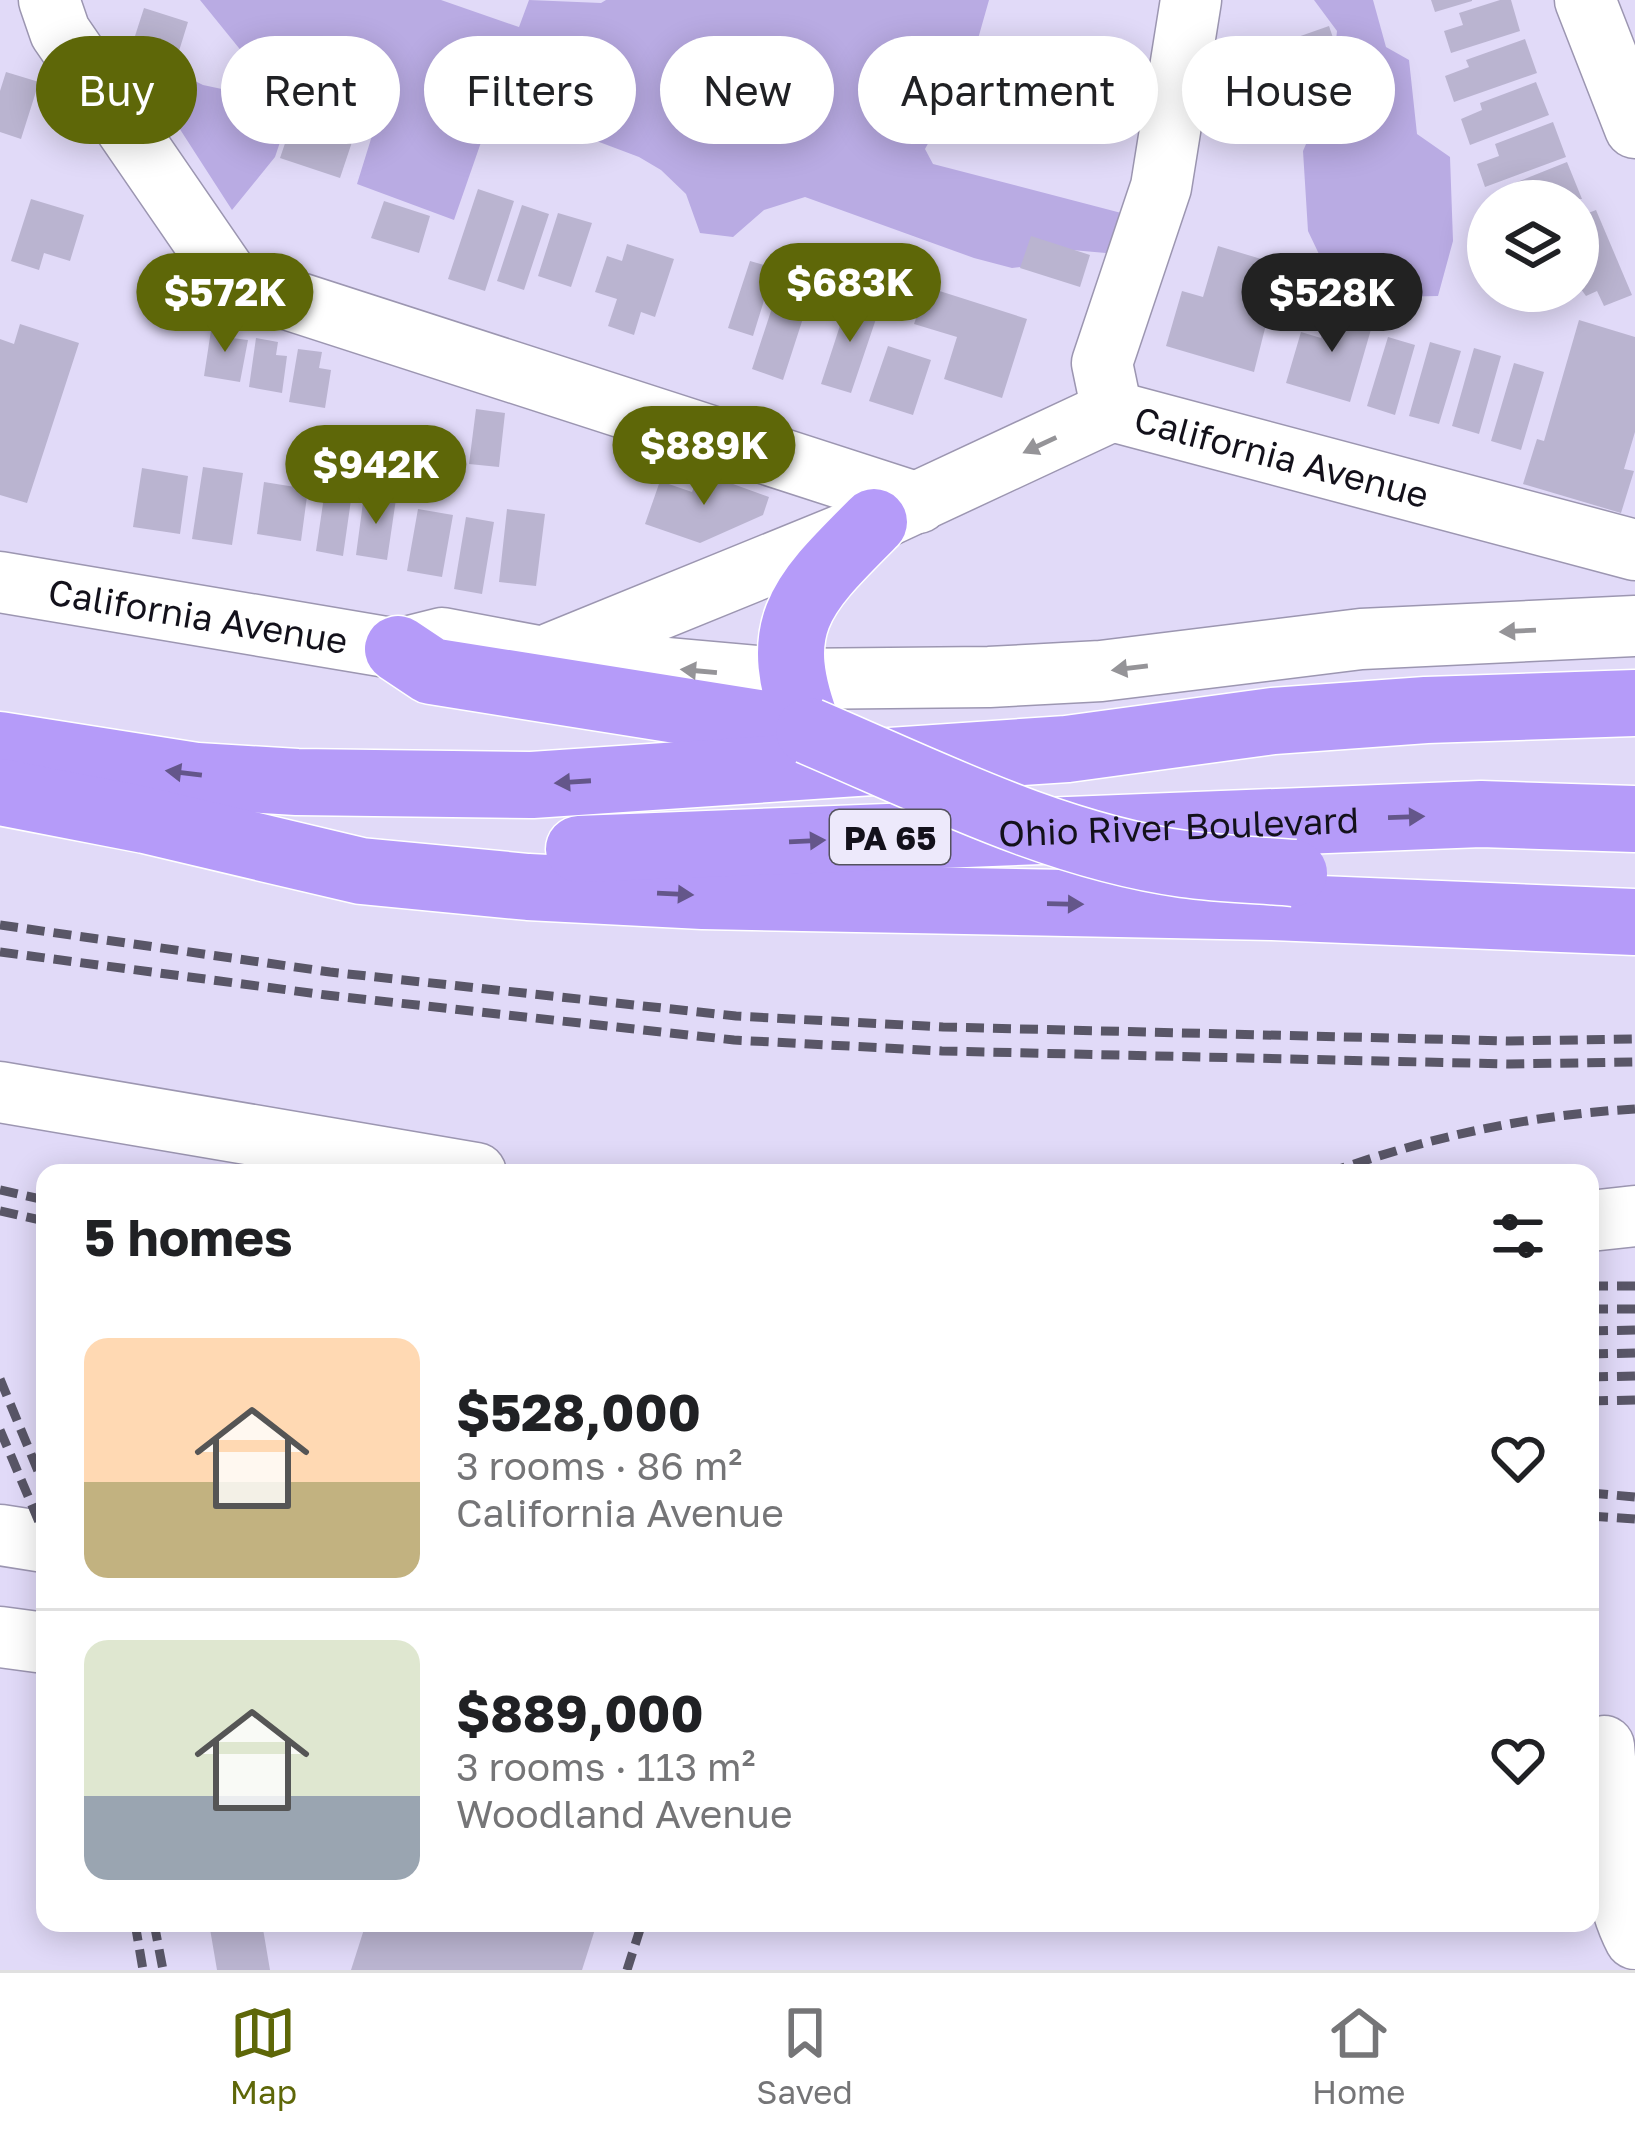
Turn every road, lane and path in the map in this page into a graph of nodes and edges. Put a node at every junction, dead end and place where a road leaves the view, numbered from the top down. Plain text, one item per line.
1 (1191, 0) edge
2 (1585, 0) edge
3 (0, 17) edge
4 (56, 18) edge
5 (1635, 128) edge
6 (1112, 411) junction
7 (896, 512) junction
8 (1635, 550) edge
9 (0, 582) edge
10 (1635, 626) edge
11 (398, 649) junction
12 (543, 657) junction
13 (1635, 703) edge
14 (794, 711) junction
15 (1635, 738) edge
16 (0, 745) edge
17 (1067, 749) junction
18 (0, 792) edge
19 (1635, 819) edge
20 (145, 820) junction
21 (1635, 887) edge
22 (1635, 922) edge
23 (0, 1092) edge
24 (423, 1164) edge
25 (1635, 1216) edge
26 (1599, 1220) edge
27 (0, 1535) edge
28 (36, 1541) edge
29 (0, 1637) edge
30 (36, 1642) edge
31 (1605, 1745) edge
32 (1623, 1948) edge

1 - 6 street
2 - 5 street
3 - 4 street
4 - 7 street
6 -> 7 street, California Avenue
6 - 8 street, California Avenue
7 - 12 street, California Avenue
7 - 14 highway
9 - 11 street, California Avenue
10 -> 14 street, California Avenue
11 - 12 street, California Avenue
11 - 14 highway
14 -> 12 street, California Avenue
13 - 17 highway
14 - 21 highway, bridge
15 - 17 highway, PA 65
17 -> 16 highway, PA 65
18 - 20 highway, PA 65
20 -> 19 highway, Ohio River Boulevard / PA 65
20 -> 22 highway
23 - 24 street
25 - 26 street
27 - 28 street
29 - 30 street
31 - 32 street

